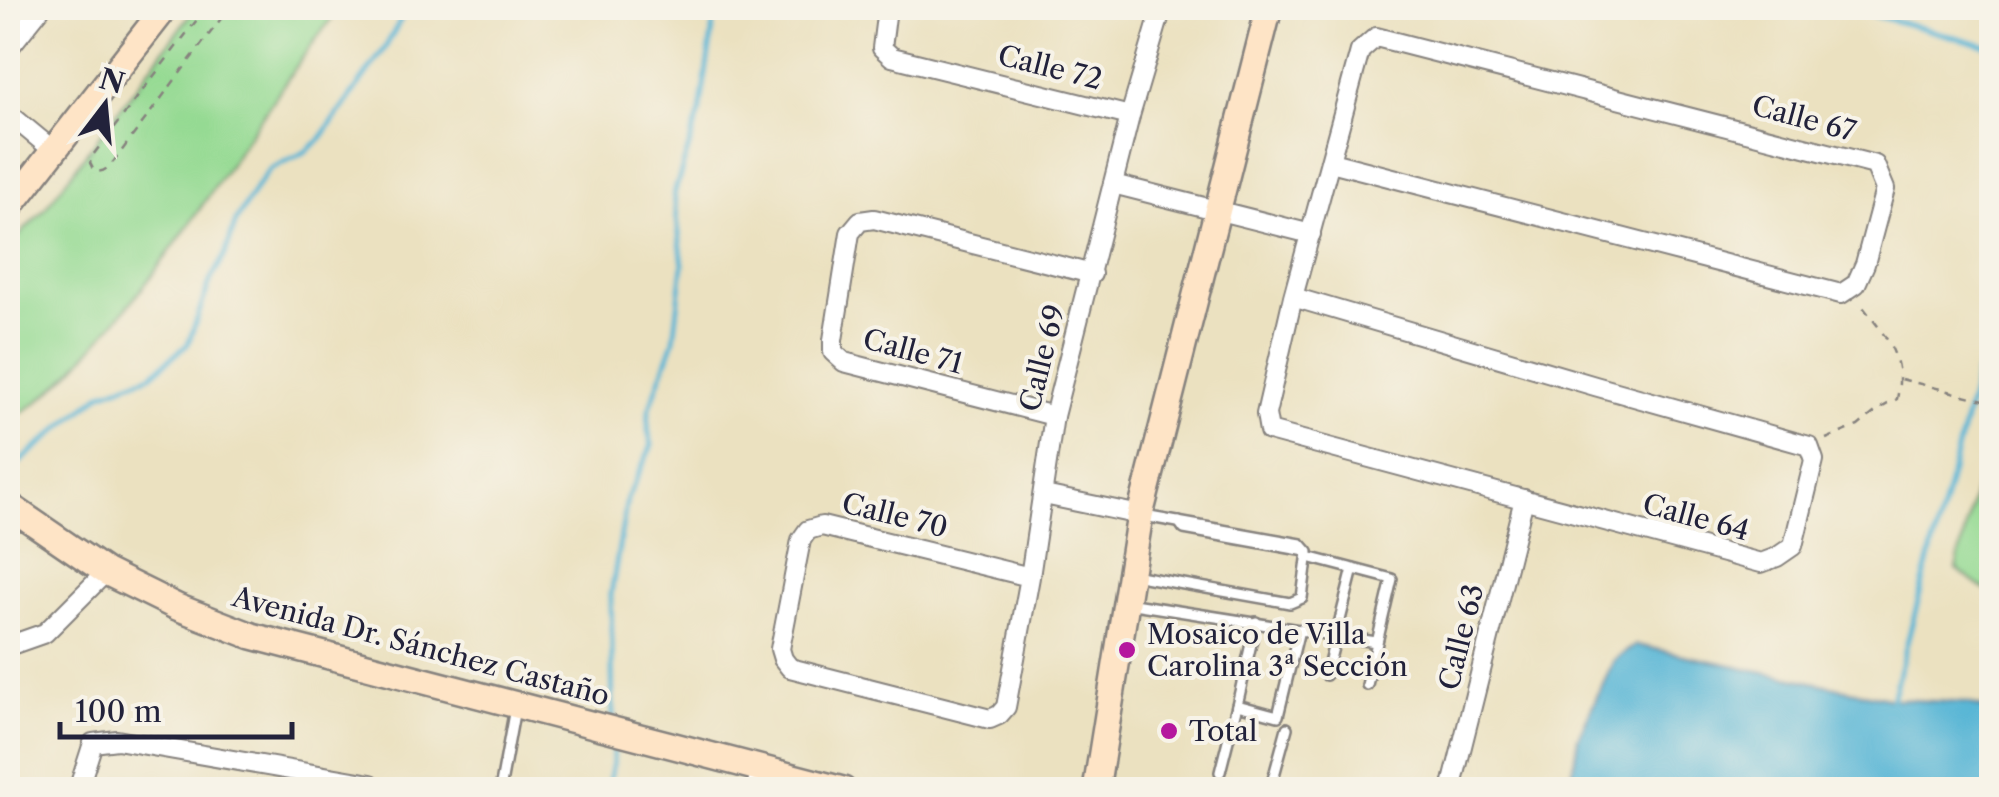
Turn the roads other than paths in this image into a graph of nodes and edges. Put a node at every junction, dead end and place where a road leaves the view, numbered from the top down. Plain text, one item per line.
1 (41, 8) edge
2 (165, 8) edge
3 (887, 8) edge
4 (1268, 8) edge
5 (1161, 13) edge
6 (8, 50) edge
7 (8, 113) edge
8 (1130, 116) junction
9 (54, 152) junction
10 (1331, 162) junction
11 (1112, 184) junction
12 (8, 209) edge
13 (1216, 210) junction
14 (1310, 234) junction
15 (1092, 274) junction
16 (1293, 297) junction
17 (1054, 416) junction
18 (1044, 495) junction
19 (1524, 498) junction
20 (8, 505) edge
21 (1140, 515) junction
22 (1308, 554) junction
23 (1352, 569) junction
24 (106, 572) junction
25 (1130, 575) junction
26 (1030, 576) junction
27 (1126, 602) junction
28 (1256, 622) junction
29 (1299, 630) junction
30 (1336, 636) junction
31 (1376, 642) junction
32 (8, 646) edge
33 (1326, 675) dead end
34 (1366, 685) dead end
35 (515, 704) junction
36 (1236, 705) junction
37 (999, 715) joint
38 (1286, 728) dead end
39 (1220, 772) dead end
40 (758, 779) edge
41 (78, 790) edge
42 (377, 790) edge
43 (500, 790) edge
44 (843, 790) edge
45 (1096, 790) edge
46 (1270, 790) edge
47 (1450, 790) edge

1 - 6 street
2 - 9 street
3 - 8 street, Calle 72
4 - 13 street
5 - 8 street, Calle 69
7 - 9 street
8 - 11 street, Calle 69
9 - 12 street
10 - 10 street, Calle 67
10 - 14 street, Calle 64
11 - 13 street
11 - 15 street, Calle 69
13 - 14 street
13 - 21 street
14 - 16 street, Calle 64
15 - 17 street, Calle 69
15 - 17 street, Calle 71
16 - 19 street, Calle 64
16 - 19 street, Calle 64
17 - 18 street, Calle 69
18 - 21 street
18 - 26 street, Calle 69
19 - 47 street, Calle 63
20 - 24 street, Avenida Dr. Sánchez Castaño
21 - 22 lane
21 - 25 street
22 - 23 lane
22 - 25 lane
23 - 30 lane
23 - 31 lane
24 - 32 street
24 - 35 street, Avenida Dr. Sánchez Castaño
25 - 27 street
26 - 37 street, Calle 69
26 - 37 street, Calle 70
27 - 28 lane
27 - 45 street
28 - 29 lane
28 - 36 lane
29 - 30 lane
29 - 36 lane
30 - 31 lane
30 - 33 lane
31 - 34 lane
35 - 40 street, Avenida Dr. Sánchez Castaño
35 - 43 lane
36 - 39 lane
38 - 46 lane
40 - 44 street, Avenida Dr. Sánchez Castaño
41 - 42 street

